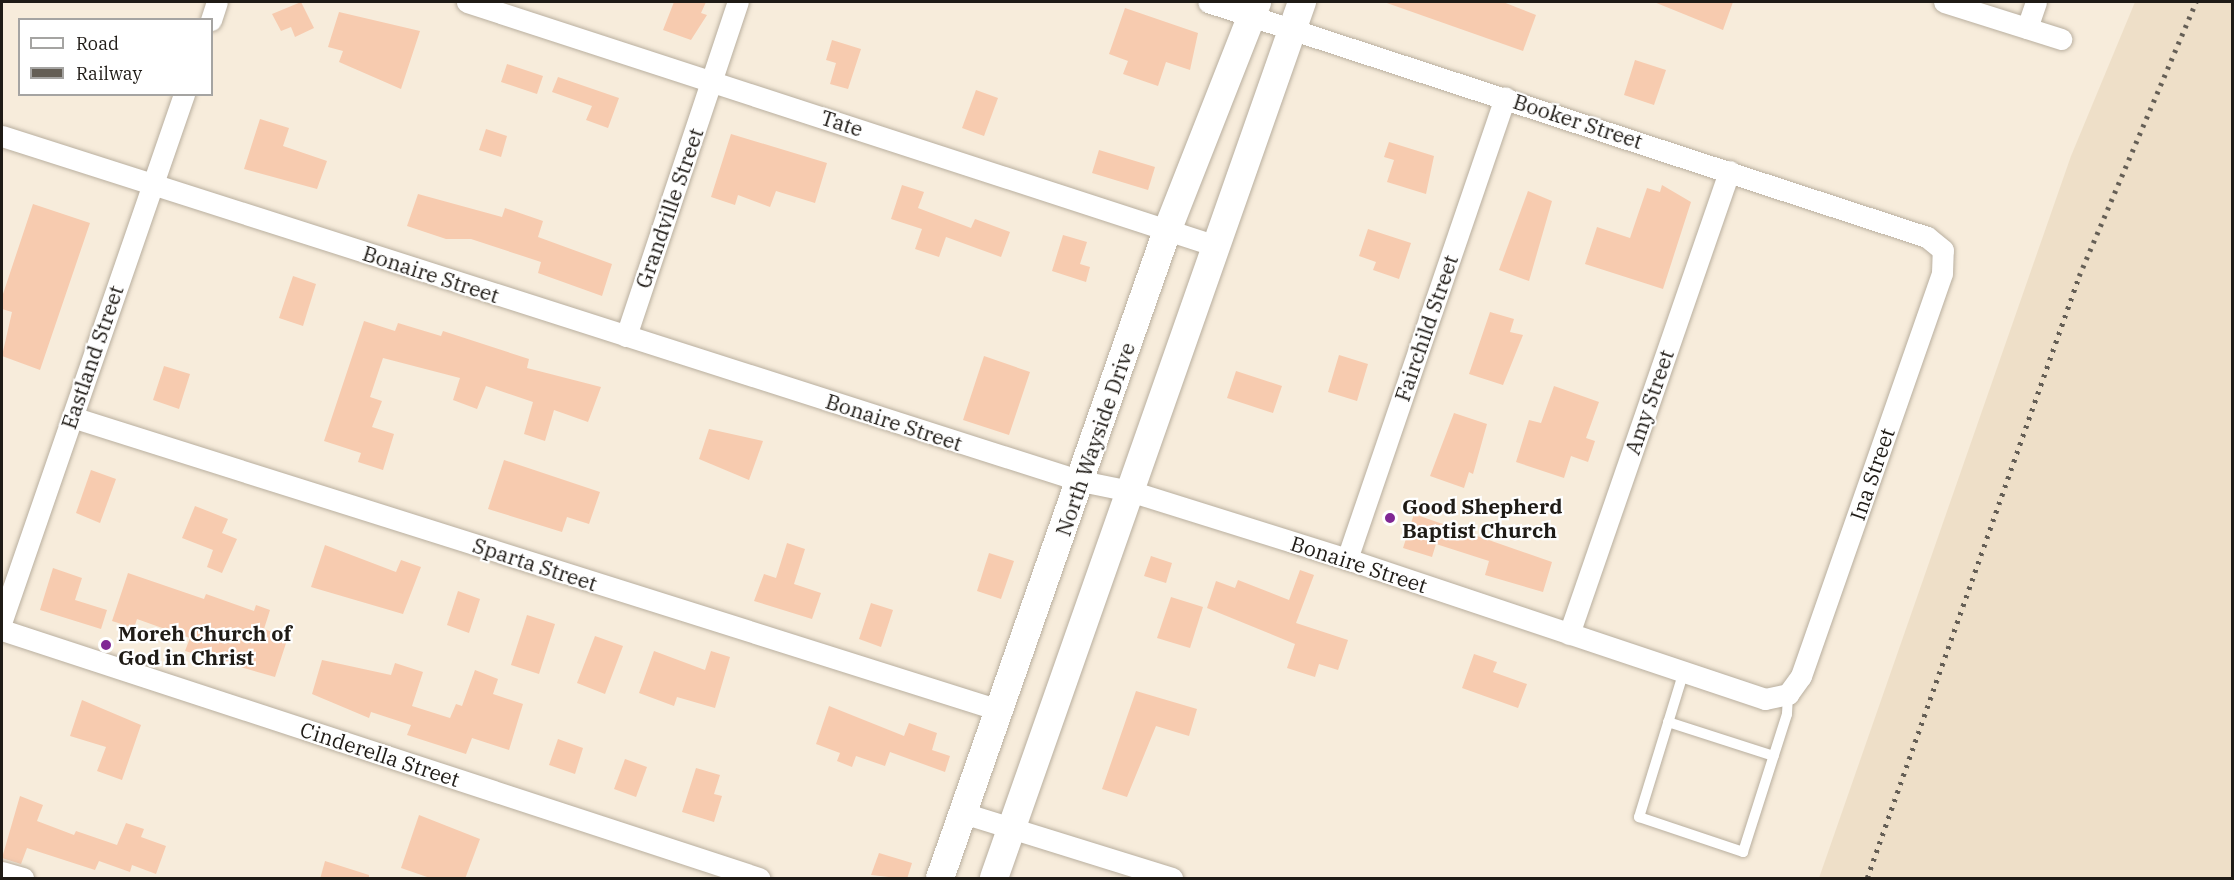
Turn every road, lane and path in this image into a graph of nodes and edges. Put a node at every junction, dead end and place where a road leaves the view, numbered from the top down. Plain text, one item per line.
1 (218, 2) edge
2 (467, 2) edge
3 (738, 2) edge
4 (1208, 2) edge
5 (1302, 2) edge
6 (1944, 2) edge
7 (2036, 2) edge
8 (1254, 9) edge
9 (212, 18) edge
10 (1292, 28) junction
11 (2027, 28) junction
12 (2061, 39) dead end
13 (712, 80) junction
14 (183, 96) edge
15 (1505, 97) junction
16 (2, 136) edge
17 (1729, 171) junction
18 (151, 185) junction
19 (1167, 231) junction
20 (1216, 246) junction
21 (1943, 250) joint
22 (626, 336) junction
23 (72, 417) junction
24 (1081, 481) junction
25 (1130, 491) junction
26 (1347, 559) junction
27 (2, 620) edge
28 (2, 630) edge
29 (1569, 634) junction
30 (1684, 671) junction
31 (1788, 694) junction
32 (999, 710) junction
33 (1668, 722) junction
34 (1774, 756) junction
35 (963, 813) junction
36 (1012, 827) junction
37 (2, 872) edge
38 (23, 879) edge
39 (759, 879) edge
40 (940, 879) edge
41 (994, 879) edge
42 (1172, 879) edge

1 - 9 street
2 - 13 street, Tate
3 - 13 street, Grandville Street
4 - 8 street, Booker Street
5 - 10 main road
6 - 11 street
7 - 11 street
8 - 10 street, Booker Street
8 - 19 main road, North Wayside Drive
10 - 15 street, Booker Street
10 - 20 main road
11 - 12 street
13 - 19 street, Tate
13 - 22 street, Grandville Street
14 - 18 street, Eastland Street
15 - 17 street, Booker Street
15 - 26 street, Fairchild Street
16 - 18 street, Bonaire Street
17 - 21 street, Booker Street
17 - 29 street, Amy Street
18 - 22 street, Bonaire Street
18 - 23 street, Eastland Street
19 - 20 street, Tate
19 - 24 main road, North Wayside Drive
20 - 25 main road
21 - 31 street, Ina Street
22 - 24 street, Bonaire Street
23 - 27 street, Eastland Street
23 - 32 street, Sparta Street
24 - 25 street, Bonaire Street
24 - 32 main road, North Wayside Drive
25 - 26 street, Bonaire Street
25 - 36 main road
26 - 29 street, Bonaire Street
28 - 39 street, Cinderella Street
29 - 30 street, Bonaire Street
30 - 31 street, Bonaire Street
30 - 33 lane
31 - 34 lane
32 - 35 main road, North Wayside Drive
33 - 34 lane
33 - 34 lane
35 - 36 street
35 - 40 main road, North Wayside Drive
36 - 41 main road
36 - 42 street
37 - 38 street

